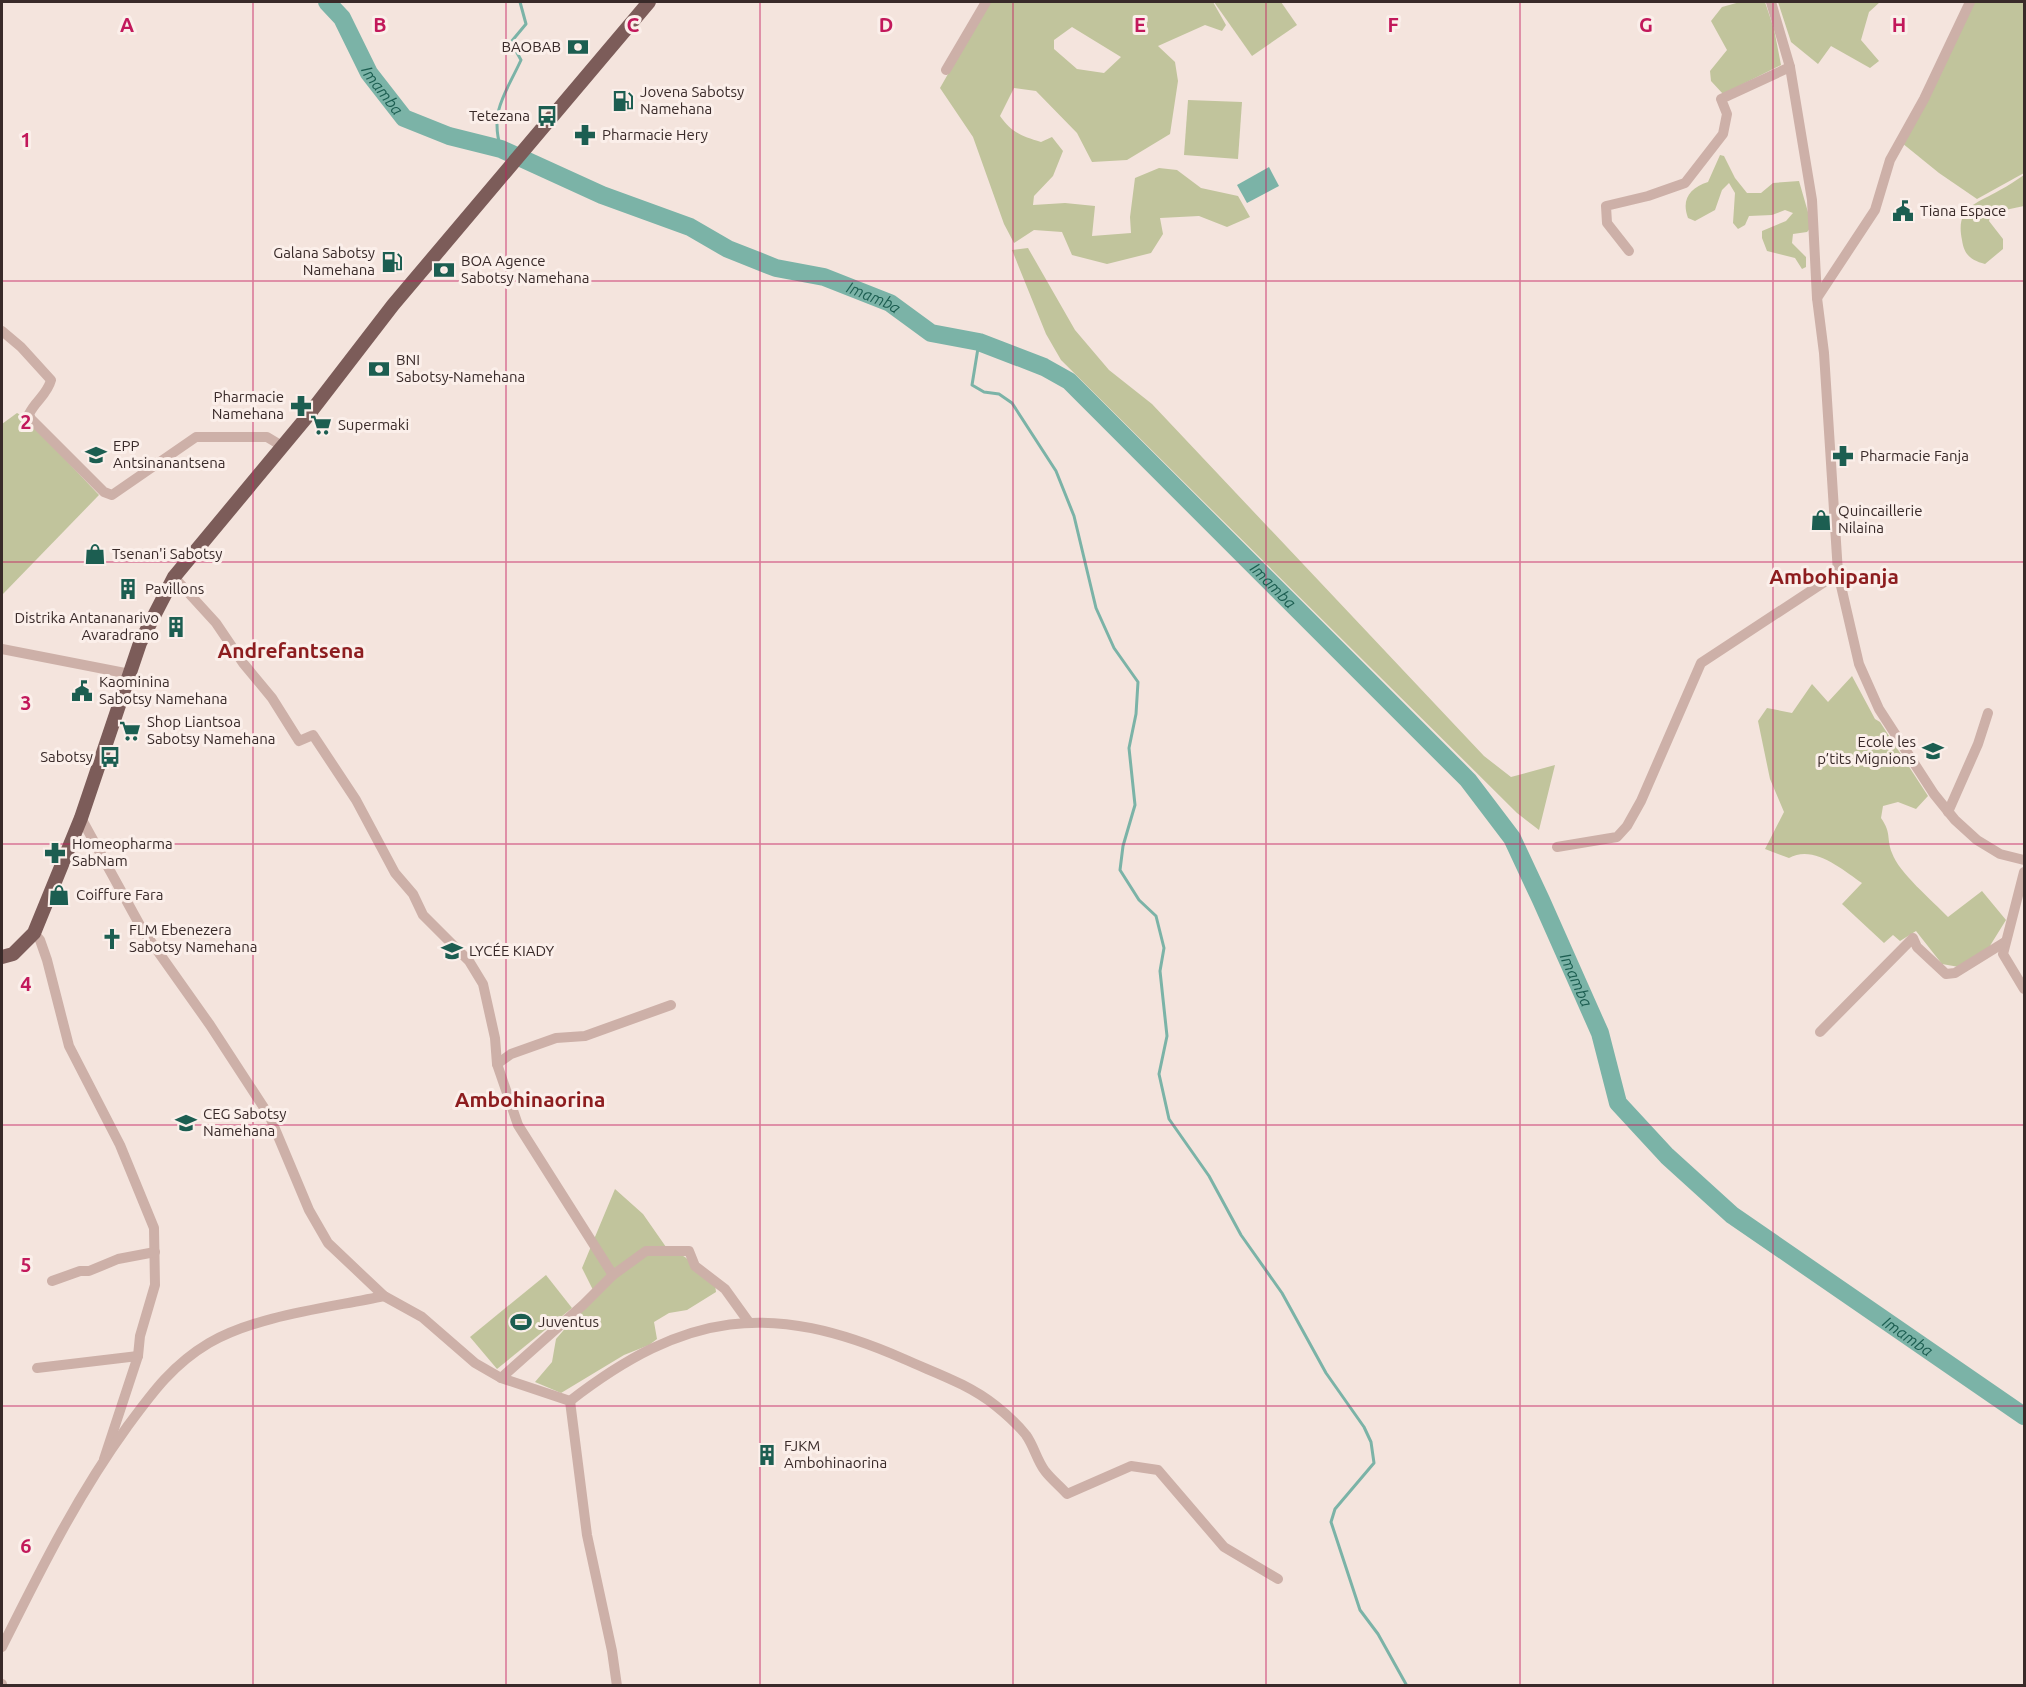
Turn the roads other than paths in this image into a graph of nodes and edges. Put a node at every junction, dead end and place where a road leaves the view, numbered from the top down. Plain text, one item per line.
1 (649, 2) edge
2 (986, 2) edge
3 (1771, 2) edge
4 (1970, 2) edge
5 (1790, 67) junction
6 (946, 70) dead end
7 (1629, 251) dead end
8 (1816, 298) junction
9 (2, 331) edge
10 (282, 446) junction
11 (1838, 573) junction
12 (174, 577) junction
13 (2, 649) edge
14 (130, 674) junction
15 (1988, 713) dead end
16 (1948, 812) junction
17 (81, 818) junction
18 (1557, 847) dead end
19 (2025, 860) edge
20 (2025, 872) edge
21 (34, 933) junction
22 (2005, 942) junction
23 (2, 957) edge
24 (2025, 989) edge
25 (671, 1005) dead end
26 (1820, 1032) dead end
27 (497, 1064) junction
28 (154, 1252) junction
29 (613, 1275) junction
30 (52, 1281) dead end
31 (384, 1296) junction
32 (747, 1321) junction
33 (138, 1356) junction
34 (37, 1368) dead end
35 (501, 1378) junction
36 (570, 1401) junction
37 (104, 1459) junction
38 (1278, 1579) dead end
39 (2, 1647) edge
40 (617, 1686) edge

1 - 10 main road
2 - 6 street
3 - 5 street
4 - 8 street
5 - 7 street
5 - 8 street
8 - 11 street
9 - 10 street
10 - 12 main road
11 - 16 street
11 - 18 street
12 - 14 main road
12 - 27 street
13 - 14 street
14 - 17 main road
15 - 16 street
16 - 19 street
17 - 21 main road
17 - 31 street
20 - 22 street
21 - 23 main road
21 - 28 street
22 - 24 street
22 - 26 street
25 - 27 street
27 - 29 street
28 - 30 street
28 - 33 street
29 - 32 street
29 - 35 street
31 - 35 street
31 - 37 street
32 - 36 street
32 - 38 street
33 - 34 street
33 - 37 street
35 - 36 street
36 - 40 street
37 - 39 street

